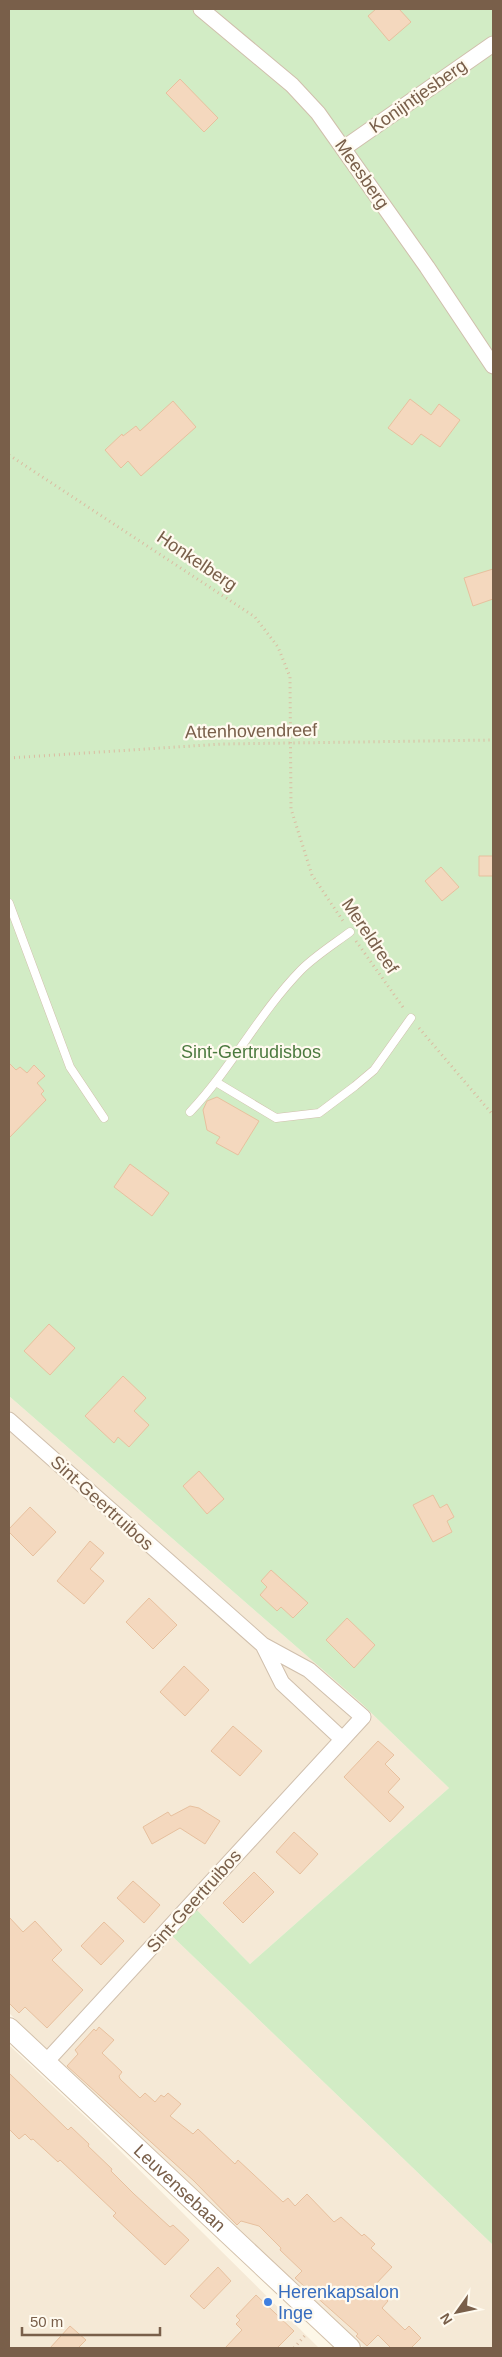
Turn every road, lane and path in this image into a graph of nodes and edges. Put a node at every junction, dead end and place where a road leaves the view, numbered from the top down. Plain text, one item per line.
1 (201, 9) edge
2 (493, 44) edge
3 (344, 148) junction
4 (493, 366) edge
5 (9, 455) edge
6 (493, 740) edge
7 (289, 744) junction
8 (9, 758) edge
9 (9, 903) edge
10 (350, 932) junction
11 (411, 1018) junction
12 (216, 1082) junction
13 (190, 1112) dead end
14 (493, 1115) edge
15 (104, 1118) dead end
16 (9, 1420) edge
17 (263, 1645) junction
18 (342, 1739) junction
19 (9, 2028) edge
20 (46, 2063) junction
21 (311, 2329) dead end
22 (294, 2348) edge
23 (350, 2348) edge

1 - 3 street, Meesberg
2 - 3 street, Konijntjesberg
3 - 4 street, Meesberg
5 - 7 path, Honkelberg
6 - 7 path, Attenhovendreef
7 - 8 path, Attenhovendreef
7 - 10 path, Mereldreef
9 - 15 lane
10 - 11 path, Mereldreef
10 - 12 lane
11 - 12 lane
11 - 14 path, Mereldreef
12 - 13 lane
16 - 17 street, Sint-Geertruibos
17 - 18 street, Sint-Geertruibos
17 - 18 street, Sint-Geertruibos
18 - 20 street, Sint-Geertruibos
19 - 20 street, Leuvensebaan
20 - 23 street, Leuvensebaan
21 - 22 path

